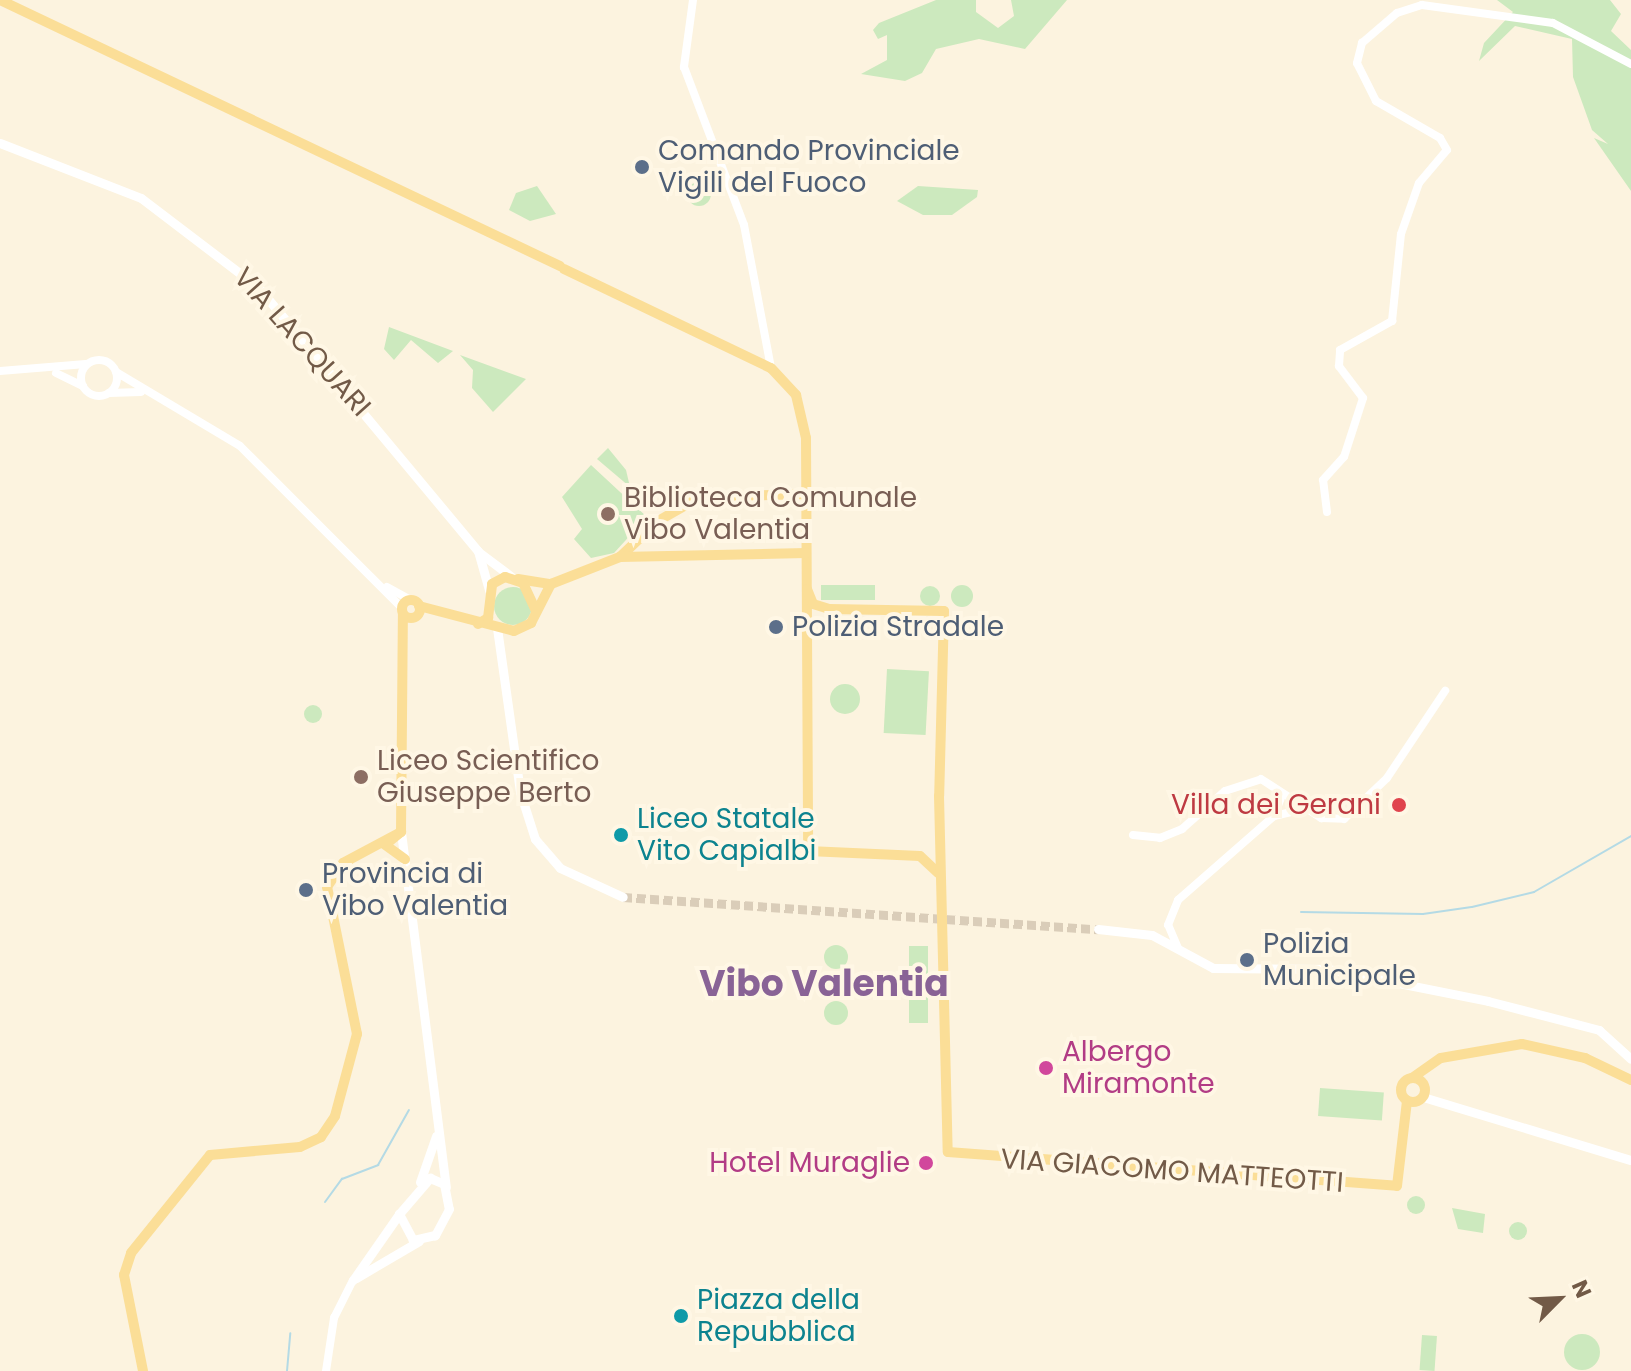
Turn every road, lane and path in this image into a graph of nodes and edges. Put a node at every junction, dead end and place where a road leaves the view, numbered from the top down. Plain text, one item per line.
1 (0, 0) edge
2 (693, 0) edge
3 (1631, 64) edge
4 (0, 143) edge
5 (87, 364) junction
6 (771, 368) junction
7 (0, 371) edge
8 (51, 371) junction
9 (116, 372) junction
10 (83, 386) junction
11 (142, 392) junction
12 (109, 393) junction
13 (806, 494) junction
14 (1327, 512) dead end
15 (478, 551) junction
16 (806, 553) junction
17 (620, 557) junction
18 (515, 578) junction
19 (551, 584) junction
20 (807, 589) junction
21 (489, 590) junction
22 (489, 604) junction
23 (411, 610) junction
24 (536, 613) junction
25 (473, 624) junction
26 (497, 628) junction
27 (1445, 691) dead end
28 (1289, 802) junction
29 (399, 809) junction
30 (401, 832) junction
31 (1133, 835) dead end
32 (383, 842) junction
33 (405, 859) junction
34 (940, 879) junction
35 (623, 897) tunnel mouth
36 (1168, 925) junction
37 (1098, 929) tunnel mouth
38 (1152, 935) junction
39 (1178, 949) junction
40 (1631, 1059) edge
41 (1412, 1078) junction
42 (1631, 1085) edge
43 (1423, 1097) junction
44 (1407, 1101) junction
45 (438, 1121) junction
46 (1631, 1160) edge
47 (419, 1185) junction
48 (446, 1187) junction
49 (399, 1214) junction
50 (419, 1241) junction
51 (353, 1280) junction
52 (143, 1371) edge
53 (326, 1371) edge

1 - 6 main road
2 - 6 street
3 - 14 street
4 - 15 main road, VIA LACQUARI
5 - 8 street
5 - 9 street
5 - 10 street
6 - 13 main road
7 - 8 street
8 - 10 street
9 - 11 street
9 - 12 street
10 - 12 street
11 - 12 street
11 - 23 street
13 - 16 main road
13 - 17 main road
15 - 18 main road, VIA LACQUARI
15 - 21 main road, VIA LACQUARI
16 - 17 main road
16 - 20 main road
17 - 19 main road
18 - 19 main road
18 - 21 main road
18 - 24 main road
19 - 24 main road
20 - 34 main road
20 - 34 main road
21 - 22 main road
22 - 25 main road
22 - 26 main road
23 - 25 main road
23 - 29 main road
24 - 26 main road
25 - 26 main road
26 - 35 main road
27 - 28 street
28 - 31 street
28 - 36 street
29 - 30 main road
29 - 32 main road
30 - 32 main road
30 - 33 main road
32 - 33 main road
32 - 52 main road
33 - 45 main road
34 - 44 main road, VIA GIACOMO MATTEOTTI
36 - 38 street
36 - 39 street
37 - 38 main road
38 - 39 main road
39 - 40 main road
41 - 42 main road
41 - 43 main road
41 - 44 main road
43 - 44 main road
43 - 46 main road
45 - 47 main road
45 - 48 main road
47 - 48 main road
47 - 49 main road
48 - 50 main road
49 - 50 main road
49 - 51 main road
50 - 51 main road
51 - 53 street

